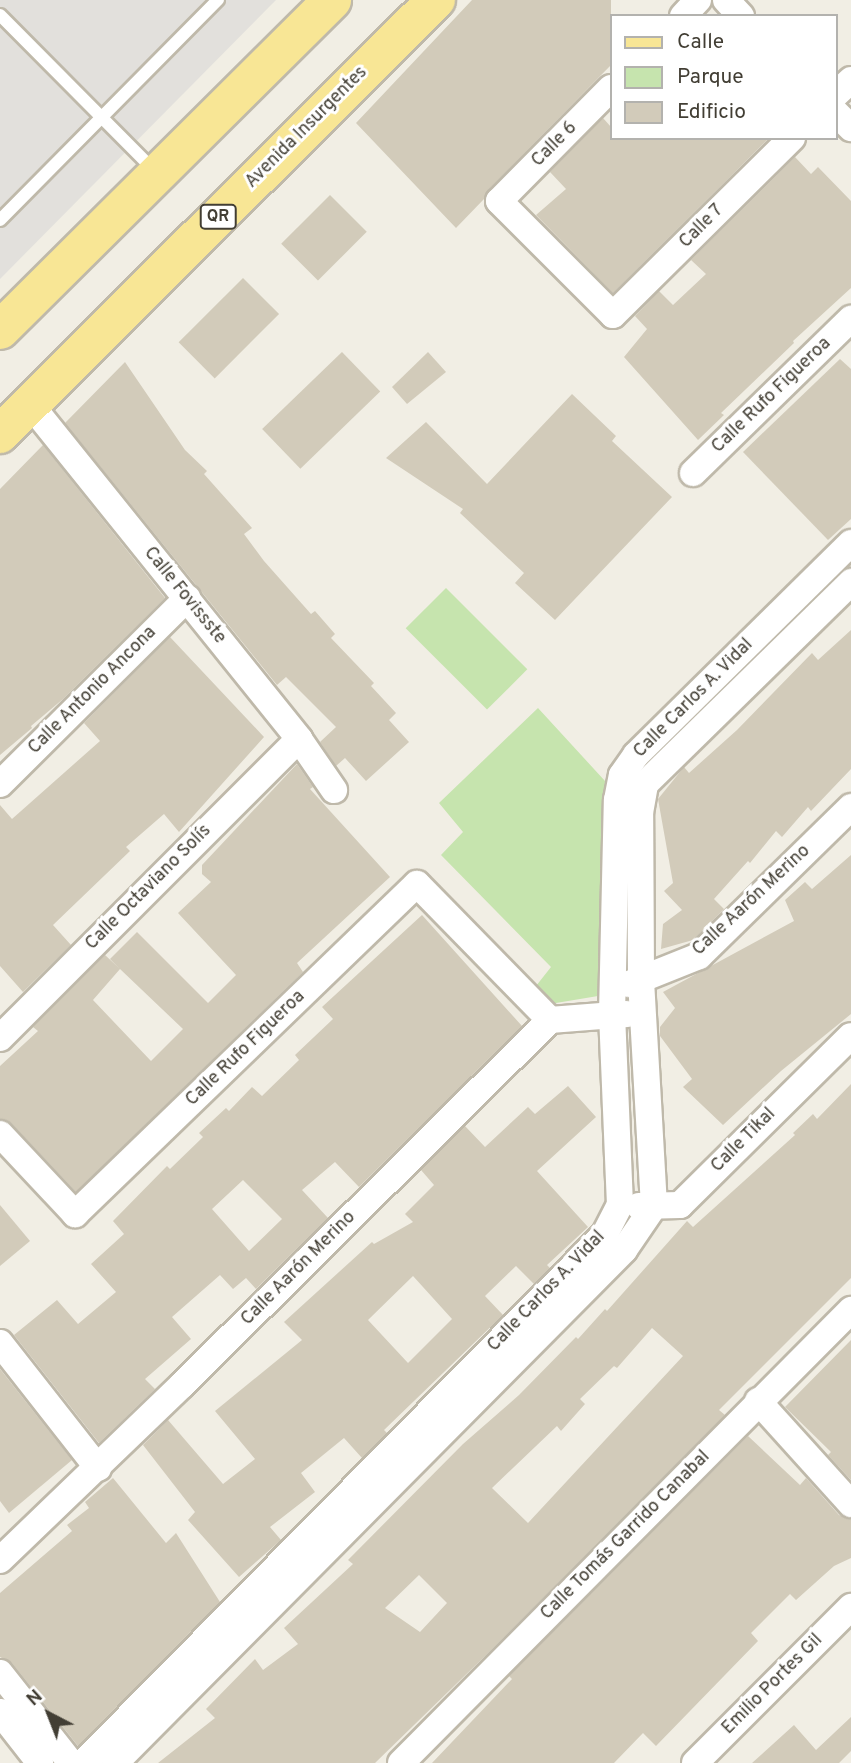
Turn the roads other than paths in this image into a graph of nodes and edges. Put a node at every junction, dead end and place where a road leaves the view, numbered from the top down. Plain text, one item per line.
1 (218, 0) edge
2 (332, 0) edge
3 (436, 0) edge
4 (698, 0) edge
5 (726, 0) edge
6 (685, 14) edge
7 (739, 14) edge
8 (0, 15) edge
9 (851, 80) edge
10 (610, 89) edge
11 (837, 93) edge
12 (837, 114) edge
13 (102, 117) junction
14 (851, 128) edge
15 (790, 140) edge
16 (157, 173) junction
17 (0, 220) edge
18 (613, 315) joint
19 (851, 319) edge
20 (0, 330) edge
21 (30, 404) junction
22 (0, 434) edge
23 (693, 473) dead end
24 (851, 543) edge
25 (851, 582) edge
26 (187, 598) junction
27 (299, 738) junction
28 (0, 784) edge
29 (334, 790) dead end
30 (851, 807) edge
31 (641, 978) junction
32 (613, 1003) junction
33 (643, 1014) junction
34 (550, 1020) junction
35 (1, 1036) edge
36 (851, 1036) edge
37 (0, 1134) edge
38 (620, 1205) junction
39 (654, 1206) junction
40 (851, 1310) edge
41 (0, 1343) edge
42 (758, 1401) junction
43 (98, 1468) junction
44 (851, 1504) edge
45 (0, 1560) edge
46 (851, 1607) edge
47 (0, 1673) edge
48 (0, 1712) edge
49 (40, 1763) edge
50 (71, 1763) edge
51 (83, 1763) edge
52 (115, 1763) edge
53 (401, 1763) edge
54 (695, 1763) edge

1 - 13 lane
2 - 16 main road
3 - 21 main road, Avenida Insurgentes / QR
4 - 6 street
5 - 7 street
8 - 13 lane
9 - 11 street
10 - 18 street, Calle 6
12 - 14 street
13 - 16 lane
13 - 17 lane
15 - 18 street, Calle 7
16 - 20 main road
19 - 23 street, Calle Rufo Figueroa
21 - 22 main road, Avenida Insurgentes / QR
21 - 26 street, Calle Fovissste
24 - 32 street, Calle Carlos A. Vidal
25 - 31 street, Calle Carlos A. Vidal
26 - 27 street, Calle Fovissste
26 - 28 street, Calle Antonio Ancona
27 - 29 street, Calle Fovissste
27 - 35 street, Calle Octaviano Solís
30 - 31 street, Calle Aarón Merino
31 - 32 street, Calle Aarón Merino
31 - 33 street, Calle Carlos A. Vidal
32 - 33 street
32 - 34 street
32 - 38 street, Calle Carlos A. Vidal
33 - 39 street, Calle Carlos A. Vidal
34 - 37 street, Calle Rufo Figueroa
34 - 43 street, Calle Aarón Merino
36 - 39 street, Calle Tikal
38 - 39 street, Calle Tikal
38 - 51 street, Calle Carlos A. Vidal
39 - 52 street, Calle Carlos A. Vidal
40 - 42 street, Calle Tomás Garrido Canabal
41 - 43 street
42 - 44 street
42 - 53 street, Calle Tomás Garrido Canabal
43 - 45 street, Calle Aarón Merino
46 - 54 street, Emilio Portes Gil
47 - 50 street
48 - 49 street

